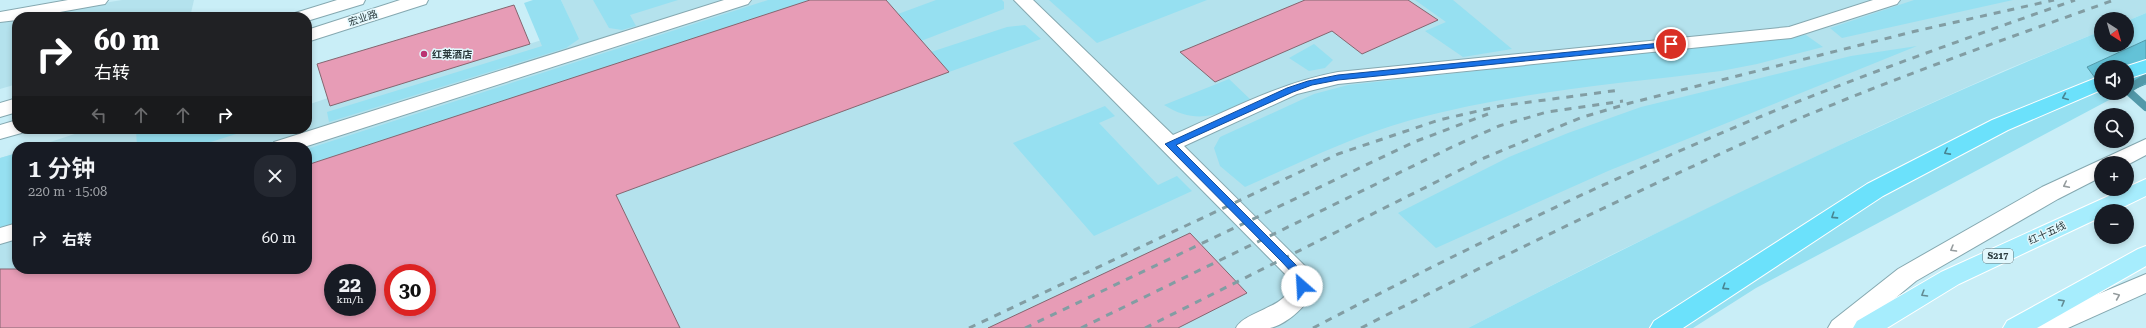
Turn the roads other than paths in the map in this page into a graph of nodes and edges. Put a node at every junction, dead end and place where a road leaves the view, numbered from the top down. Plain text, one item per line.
1 (99, 0) edge
2 (356, 0) edge
3 (419, 0) edge
4 (742, 0) edge
5 (1023, 0) edge
6 (1891, 0) edge
7 (29, 12) edge
8 (312, 14) edge
9 (12, 15) edge
10 (0, 17) edge
11 (312, 34) edge
12 (2146, 66) edge
13 (2134, 70) edge
14 (2094, 85) edge
15 (12, 106) edge
16 (0, 110) edge
17 (12, 128) edge
18 (0, 132) edge
19 (297, 142) edge
20 (1170, 144) junction
21 (2146, 146) edge
22 (2126, 156) edge
23 (2094, 171) edge
24 (2141, 190) edge
25 (12, 232) edge
26 (0, 236) edge
27 (2146, 255) edge
28 (2146, 284) edge
29 (1248, 328) edge
30 (1663, 328) edge
31 (1841, 328) edge
32 (1866, 328) edge
33 (2016, 328) edge
34 (2043, 328) edge

1 - 7 street
2 - 8 main road, 宏业路
3 - 11 main road, 宏业路
4 - 19 street
5 - 20 street
6 - 20 street
9 - 10 street
12 - 13 highway
14 -> 30 highway
15 - 16 main road
17 - 18 main road
20 - 29 street
21 - 22 main road
23 -> 31 main road
24 -> 32 main road, 红十五线 / S217
25 - 26 street
33 -> 27 main road
34 -> 28 main road

